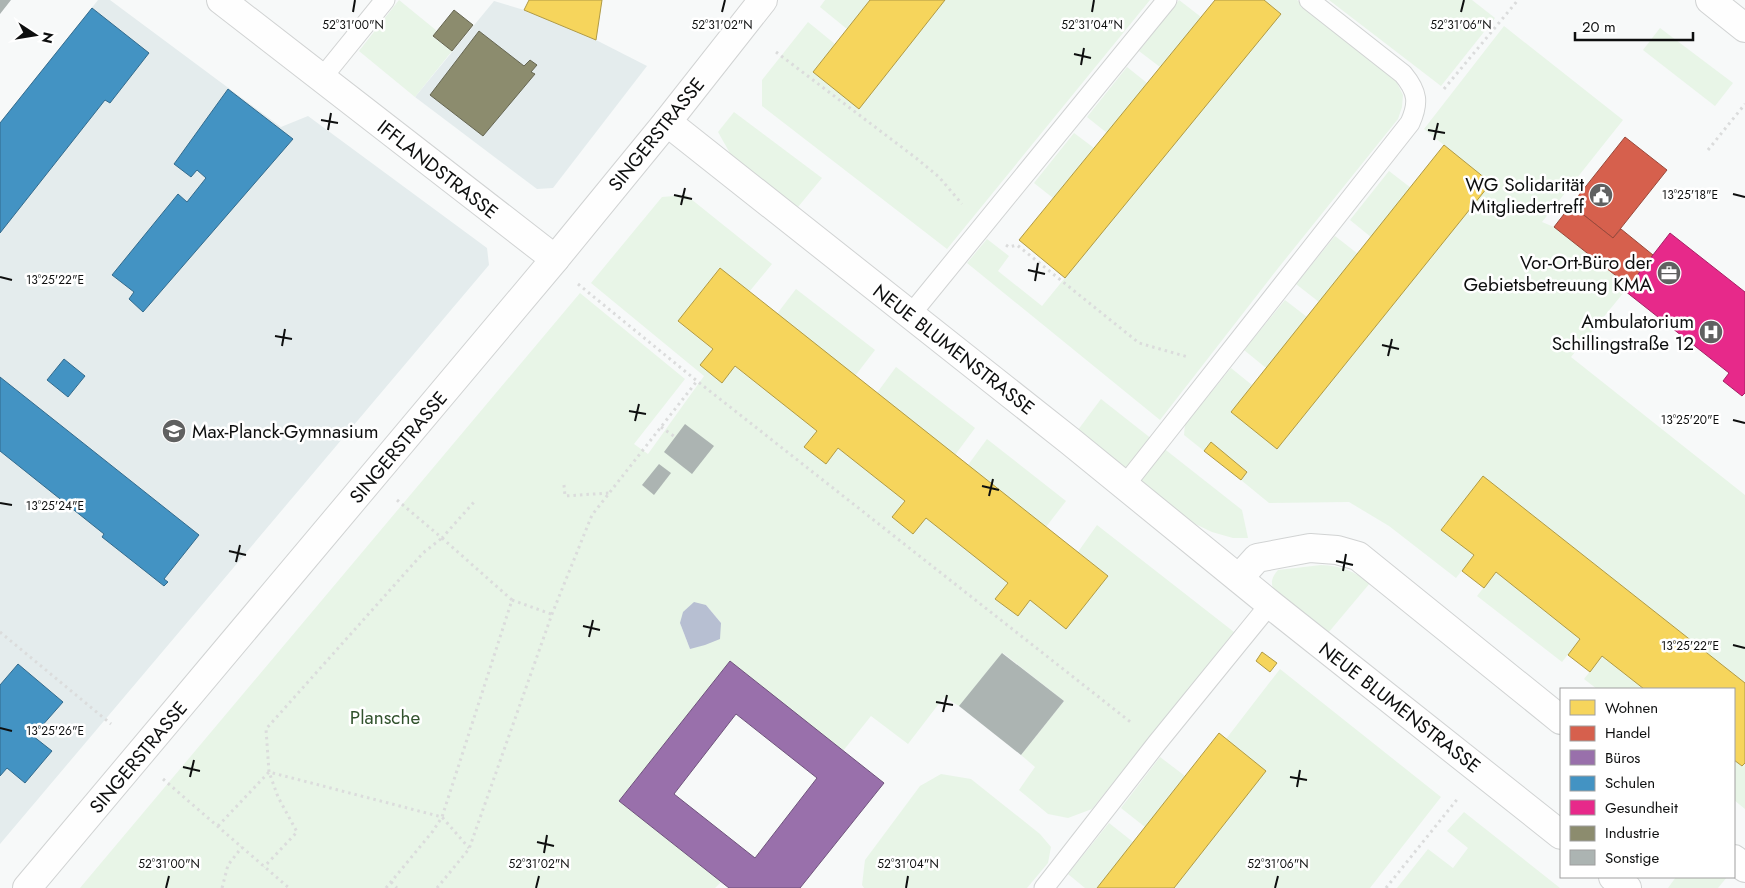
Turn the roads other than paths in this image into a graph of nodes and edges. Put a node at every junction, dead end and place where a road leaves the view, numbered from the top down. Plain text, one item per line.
1 (221, 0) edge
2 (385, 0) edge
3 (763, 0) edge
4 (1167, 0) edge
5 (1309, 0) edge
6 (1710, 0) edge
7 (1745, 28) edge
8 (321, 79) junction
9 (667, 122) junction
10 (555, 259) junction
11 (911, 314) junction
12 (1125, 485) junction
13 (1239, 578) junction
14 (1270, 604) junction
15 (1560, 719) edge
16 (1560, 834) edge
17 (1735, 860) edge
18 (1745, 868) edge
19 (26, 888) edge
20 (1044, 888) edge

1 - 8 street, IFFLANDSTRASSE
2 - 8 lane
3 - 9 street, SINGERSTRASSE
4 - 11 lane
5 - 12 lane
6 - 7 street
8 - 10 street, IFFLANDSTRASSE
9 - 10 street, SINGERSTRASSE
9 - 11 street, NEUE BLUMENSTRASSE
10 - 19 street, SINGERSTRASSE
11 - 12 street, NEUE BLUMENSTRASSE
12 - 13 street, NEUE BLUMENSTRASSE
13 - 14 street, NEUE BLUMENSTRASSE
13 - 15 street
14 - 16 street, NEUE BLUMENSTRASSE
14 - 20 lane
17 - 18 street

